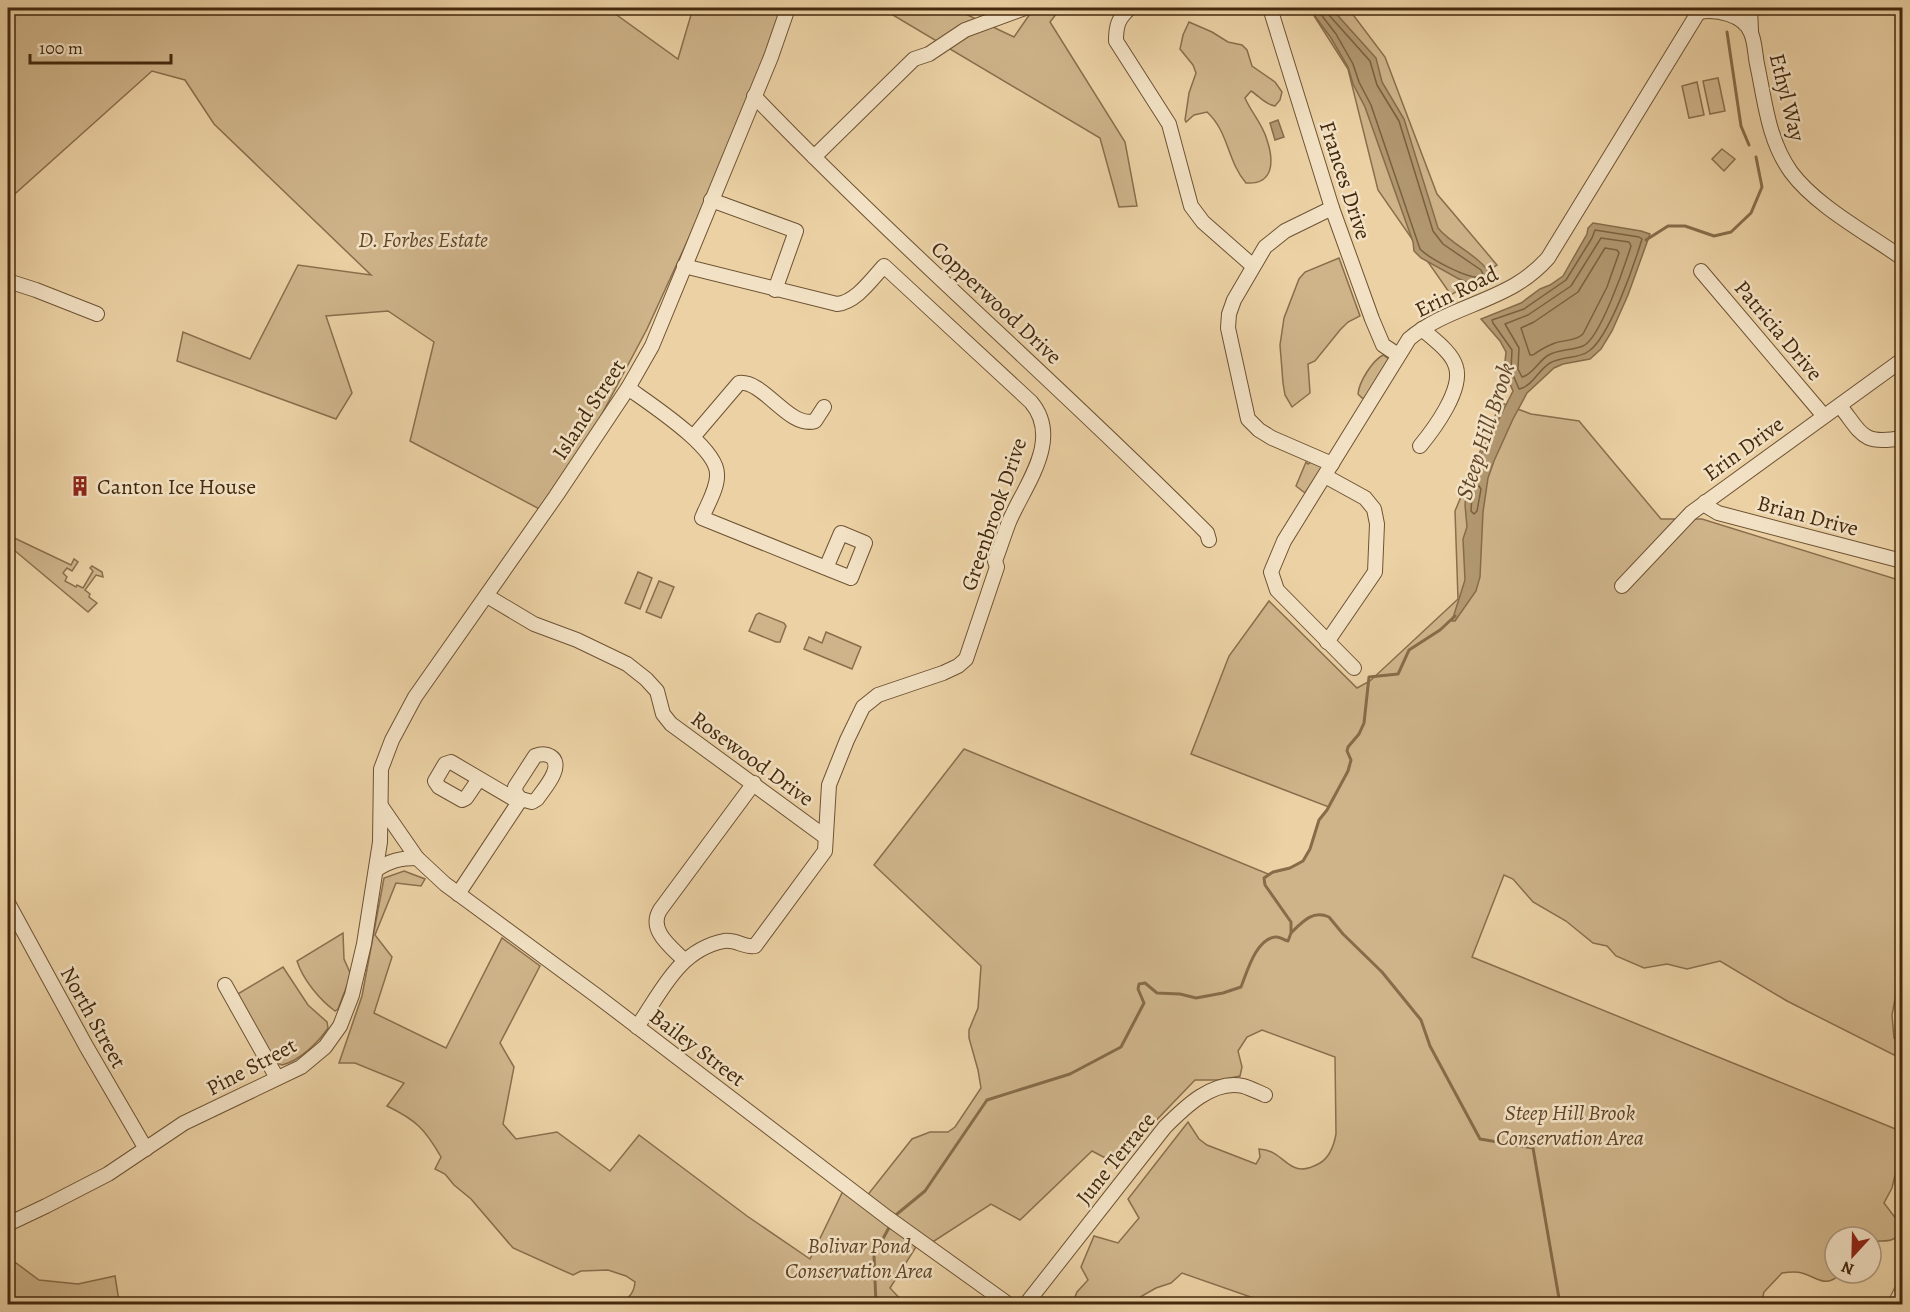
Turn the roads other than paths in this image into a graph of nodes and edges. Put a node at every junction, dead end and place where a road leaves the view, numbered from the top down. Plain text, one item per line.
1 (788, 8) edge
2 (1025, 8) edge
3 (1130, 8) edge
4 (1270, 8) edge
5 (1750, 8) edge
6 (1700, 10) edge
7 (1750, 31) junction
8 (754, 96) junction
9 (814, 157) junction
10 (711, 200) junction
11 (1332, 208) junction
12 (1902, 258) edge
13 (684, 266) junction
14 (1253, 266) junction
15 (1701, 271) dead end
16 (8, 281) edge
17 (775, 290) junction
18 (97, 314) dead end
19 (1422, 329) junction
20 (1398, 355) junction
21 (1902, 360) edge
22 (628, 388) junction
23 (1840, 405) junction
24 (824, 407) dead end
25 (1824, 416) junction
26 (693, 437) junction
27 (1902, 438) edge
28 (1420, 446) dead end
29 (1328, 470) junction
30 (1705, 502) junction
31 (1209, 540) dead end
32 (1902, 561) edge
33 (826, 568) dead end
34 (1622, 586) dead end
35 (487, 596) junction
36 (1327, 642) junction
37 (1354, 668) dead end
38 (479, 779) dead end
39 (754, 783) junction
40 (381, 806) junction
41 (824, 836) junction
42 (417, 858) junction
43 (376, 870) junction
44 (458, 894) junction
45 (8, 903) edge
46 (684, 960) junction
47 (225, 986) dead end
48 (637, 1027) junction
49 (277, 1078) junction
50 (1265, 1095) dead end
51 (146, 1149) junction
52 (8, 1224) edge
53 (1902, 1290) edge
54 (1008, 1305) edge
55 (1026, 1305) edge
56 (1894, 1305) edge

1 - 8 street, Island Street
2 - 9 street
3 - 14 street
4 - 11 street, Frances Drive
5 - 7 street, Ethyl Way
6 - 7 street, Ethyl Way
6 - 19 street, Erin Road
7 - 12 street, Ethyl Way
8 - 9 street, Copperwood Drive
8 - 10 street, Island Street
9 - 31 street, Copperwood Drive
10 - 13 street, Island Street
10 - 17 street
11 - 14 street
11 - 20 street, Frances Drive
13 - 17 street, Greenbrook Drive
13 - 22 street, Island Street
14 - 29 street
15 - 25 street, Patricia Drive
16 - 18 street
17 - 41 street, Greenbrook Drive
19 - 20 street, Erin Road
19 - 28 street
20 - 29 street, Erin Road
21 - 23 street, Erin Drive
22 - 26 street
22 - 35 street, Island Street
23 - 25 street, Erin Drive
23 - 27 street
24 - 26 street
25 - 30 street, Erin Drive
26 - 33 street
29 - 36 street, Erin Road
29 - 36 street
30 - 32 street, Brian Drive
30 - 34 street, Erin Drive
35 - 39 street, Rosewood Drive
35 - 40 street, Island Street
36 - 37 street, Erin Road
38 - 44 street
39 - 41 street, Rosewood Drive
39 - 46 street
40 - 42 street, Bailey Street
40 - 43 street, Pine Street
41 - 46 street, Greenbrook Drive
42 - 43 street
42 - 44 street, Bailey Street
43 - 49 street, Pine Street
44 - 48 street, Bailey Street
45 - 51 street, North Street
46 - 48 street, Greenbrook Drive
47 - 49 street
48 - 54 street, Bailey Street
49 - 51 street, Pine Street
50 - 55 street, June Terrace
51 - 52 street, Pine Street
53 - 56 street

